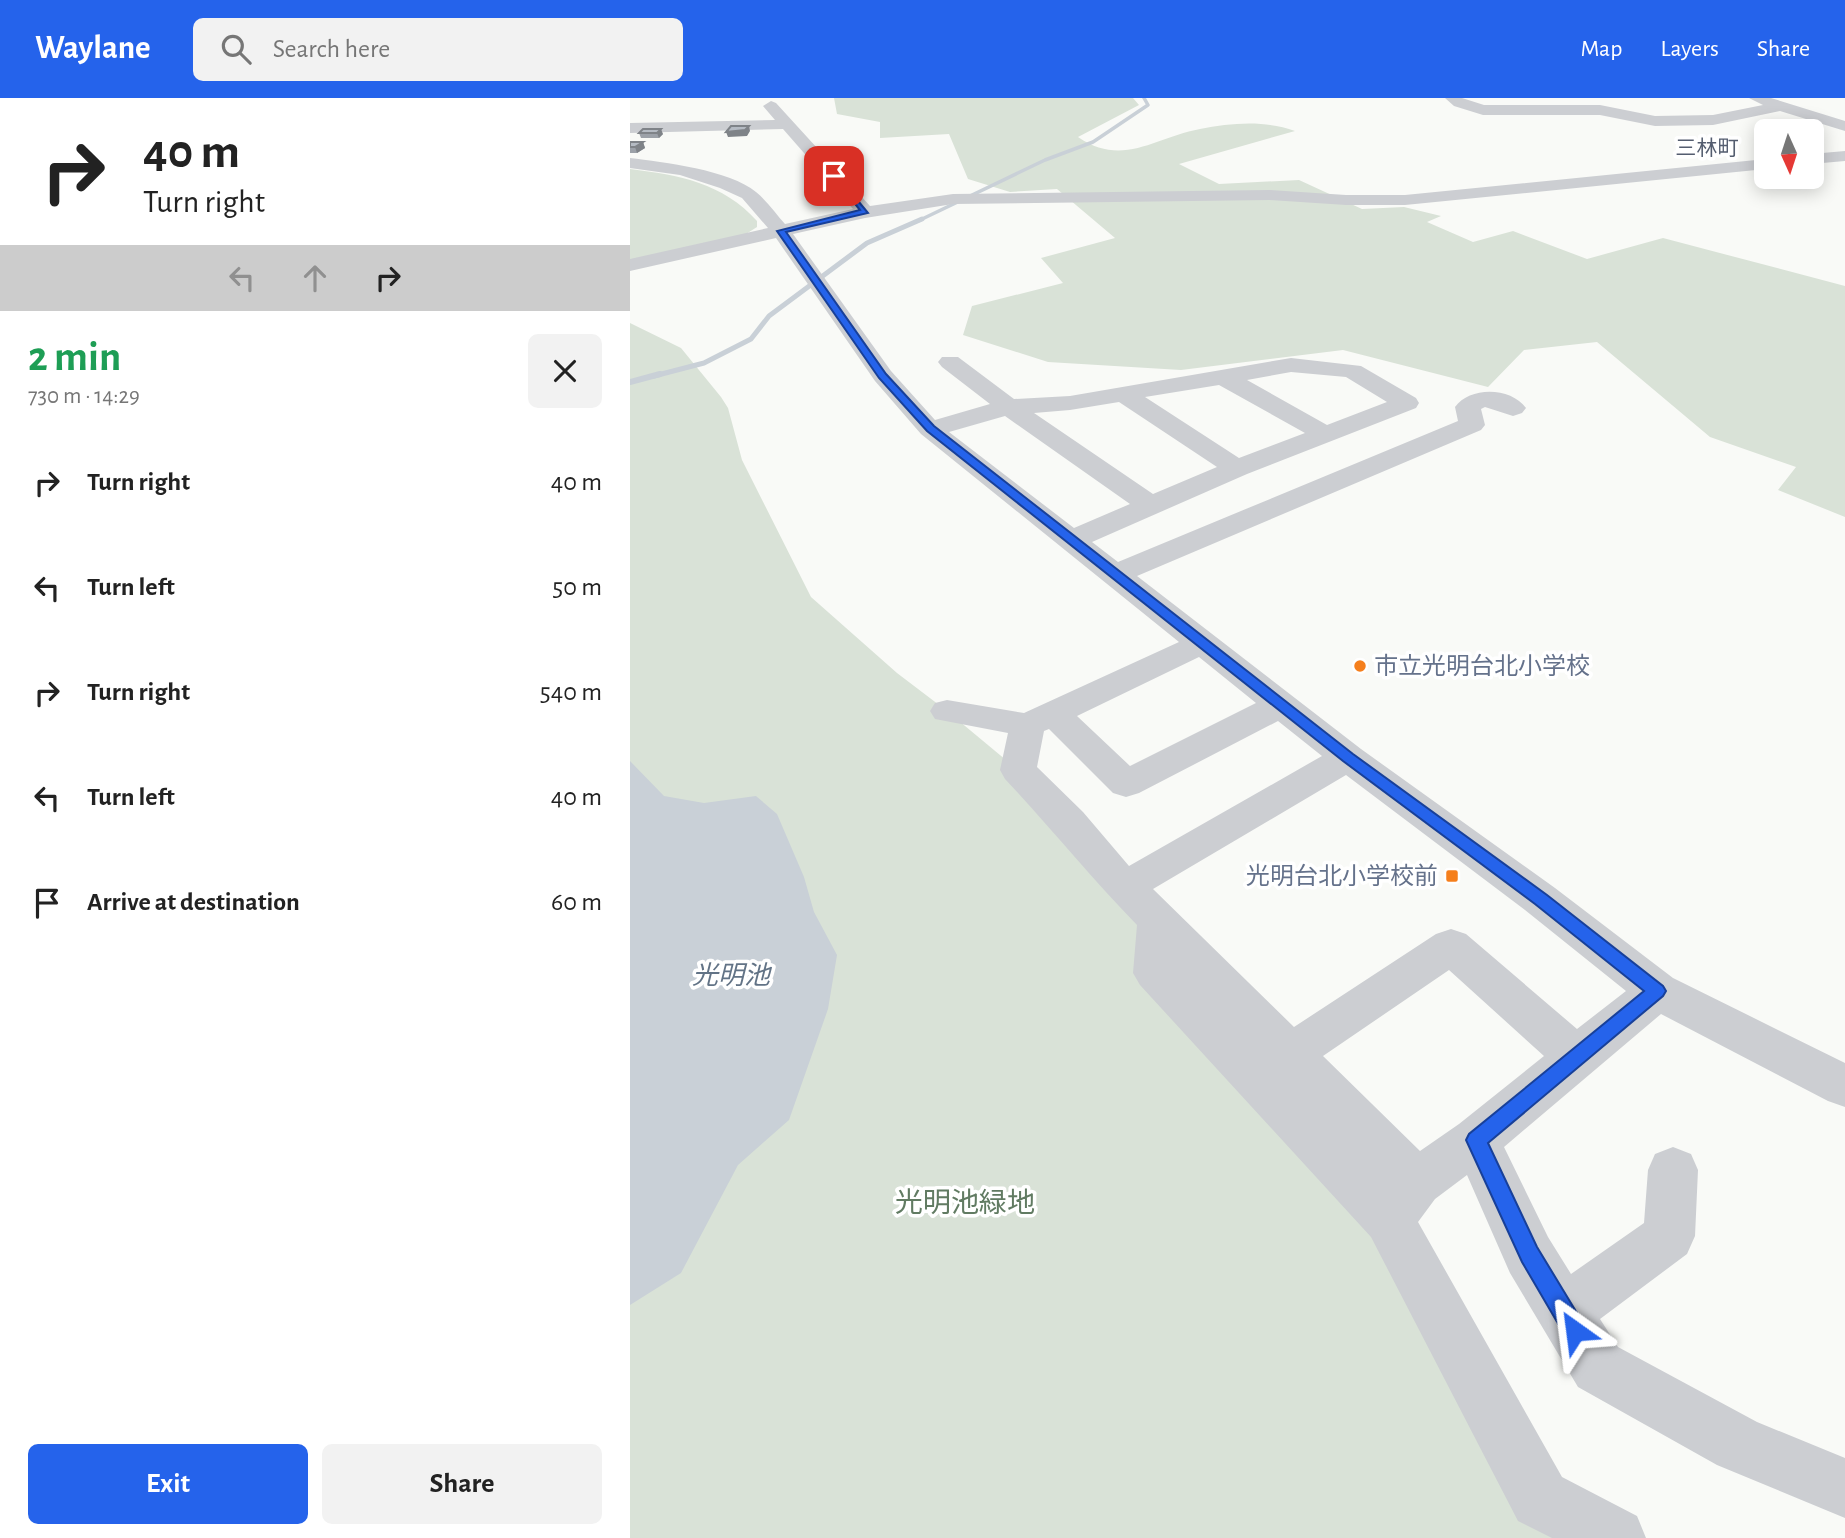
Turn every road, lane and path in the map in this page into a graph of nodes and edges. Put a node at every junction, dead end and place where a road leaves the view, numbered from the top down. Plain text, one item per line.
1 (1452, 98) edge
2 (1756, 98) edge
3 (761, 100) edge
4 (1780, 106) junction
5 (786, 124) junction
6 (1845, 126) edge
7 (630, 128) edge
8 (802, 139) junction
9 (778, 143) dead end
10 (1845, 156) edge
11 (1824, 158) edge
12 (630, 163) edge
13 (1754, 165) edge
14 (865, 212) junction
15 (781, 231) junction
16 (630, 265) edge
17 (950, 362) dead end
18 (1222, 376) junction
19 (1123, 394) junction
20 (1009, 407) junction
21 (1472, 425) dead end
22 (930, 429) junction
23 (1325, 434) junction
24 (1237, 468) junction
25 (1150, 505) junction
26 (1071, 540) junction
27 (1116, 574) junction
28 (1203, 643) junction
29 (1281, 705) junction
30 (947, 711) dead end
31 (1041, 719) junction
32 (1348, 758) junction
33 (1126, 886) junction
34 (1158, 919) junction
35 (1657, 991) junction
36 (1289, 1055) junction
37 (1577, 1057) junction
38 (1845, 1086) edge
39 (1476, 1140) junction
40 (1673, 1170) dead end
41 (1403, 1201) junction
42 (1564, 1312) junction
43 (1845, 1488) edge
44 (1615, 1538) edge

1 - 4 street
2 - 4 street
3 - 5 street
4 - 6 street
5 - 7 street
5 - 8 street
8 - 9 street
8 - 14 street
10 - 11 street
12 - 15 street
13 - 14 street
14 - 15 street
15 - 16 street
15 - 22 street
17 - 20 street
18 - 19 street
18 - 23 street
18 - 23 street
19 - 20 street
19 - 24 street
20 - 22 street
20 - 25 street
21 - 27 street
22 - 26 street
23 - 24 street
24 - 25 street
25 - 26 street
26 - 27 street
27 - 28 street
28 - 29 street
28 - 31 street
29 - 31 street
29 - 32 street
30 - 31 street
31 - 33 street
32 - 33 street
32 - 35 street
33 - 34 street
34 - 36 street
34 - 41 street
35 - 37 street
35 - 38 street
36 - 37 street
36 - 41 street
37 - 39 street
39 - 41 street
39 - 42 street
40 - 42 street
41 - 44 street
42 - 43 street

